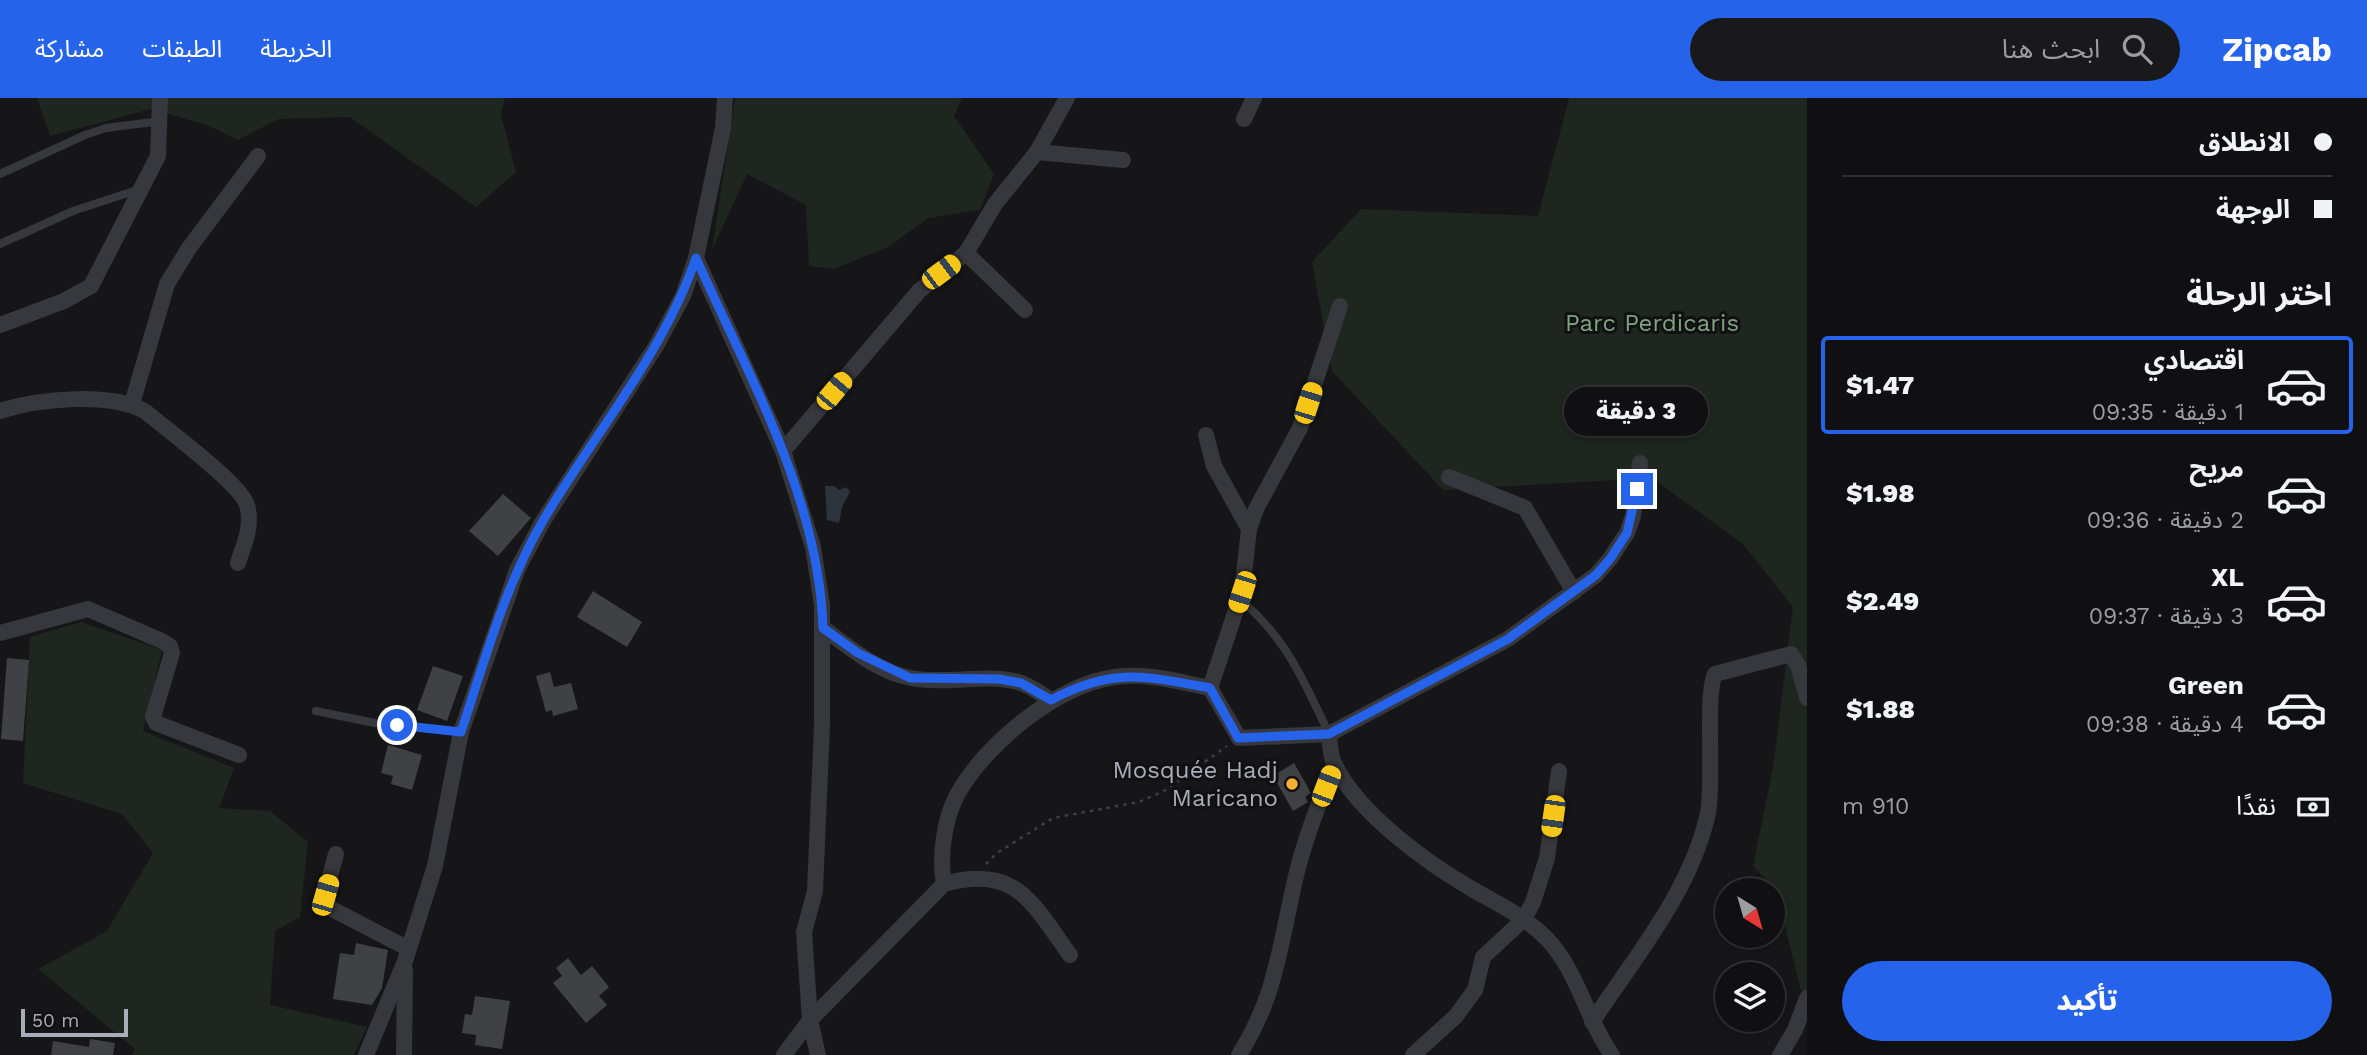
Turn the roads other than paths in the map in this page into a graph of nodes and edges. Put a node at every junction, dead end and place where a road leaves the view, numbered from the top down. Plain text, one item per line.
1 (160, 98) edge
2 (725, 98) edge
3 (1067, 98) edge
4 (1254, 98) edge
5 (1244, 119) dead end
6 (161, 121) junction
7 (1037, 152) junction
8 (258, 156) dead end
9 (1123, 159) dead end
10 (0, 174) edge
11 (143, 188) junction
12 (0, 244) edge
13 (966, 253) junction
14 (696, 258) junction
15 (1340, 306) dead end
16 (1025, 310) dead end
17 (0, 325) edge
18 (132, 404) junction
19 (0, 411) edge
20 (1206, 435) dead end
21 (783, 451) junction
22 (1640, 463) dead end
23 (1449, 477) dead end
24 (1249, 529) junction
25 (238, 564) dead end
26 (1242, 592) junction
27 (1574, 592) junction
28 (823, 628) junction
29 (0, 633) edge
30 (1210, 688) junction
31 (1807, 698) edge
32 (1051, 700) junction
33 (316, 711) dead end
34 (461, 732) junction
35 (1329, 734) junction
36 (239, 755) dead end
37 (1334, 764) junction
38 (1559, 771) dead end
39 (336, 855) dead end
40 (944, 884) junction
41 (1524, 919) junction
42 (406, 955) junction
43 (1070, 956) dead end
44 (1807, 998) edge
45 (810, 1020) junction
46 (1592, 1022) junction
47 (366, 1055) edge
48 (404, 1055) edge
49 (784, 1055) edge
50 (818, 1055) edge
51 (1239, 1055) edge
52 (1413, 1055) edge
53 (1612, 1055) edge
54 (1780, 1055) edge

1 - 6 street
2 - 14 street
3 - 7 street
4 - 5 street
6 - 10 lane
6 - 11 street
7 - 9 street
7 - 13 street
8 - 18 street
11 - 12 lane
11 - 17 street
13 - 16 street
13 - 21 street
14 - 21 street
14 - 34 street
15 - 24 street
18 - 19 street
18 - 25 street
20 - 24 street
21 - 28 street
22 - 27 street
23 - 27 street
24 - 26 street
26 - 30 street
26 - 35 lane
27 - 35 street
28 - 32 street
28 - 45 street
29 - 36 street
30 - 32 street
30 - 35 street
31 - 46 street
32 - 40 street
33 - 34 lane
34 - 42 street
35 - 37 street
37 - 41 street
37 - 51 street
38 - 41 street
39 - 42 street
40 - 43 street
40 - 45 street
41 - 46 street
41 - 52 street
42 - 47 street
42 - 48 street
44 - 54 street
45 - 49 street
45 - 50 street
46 - 53 street

